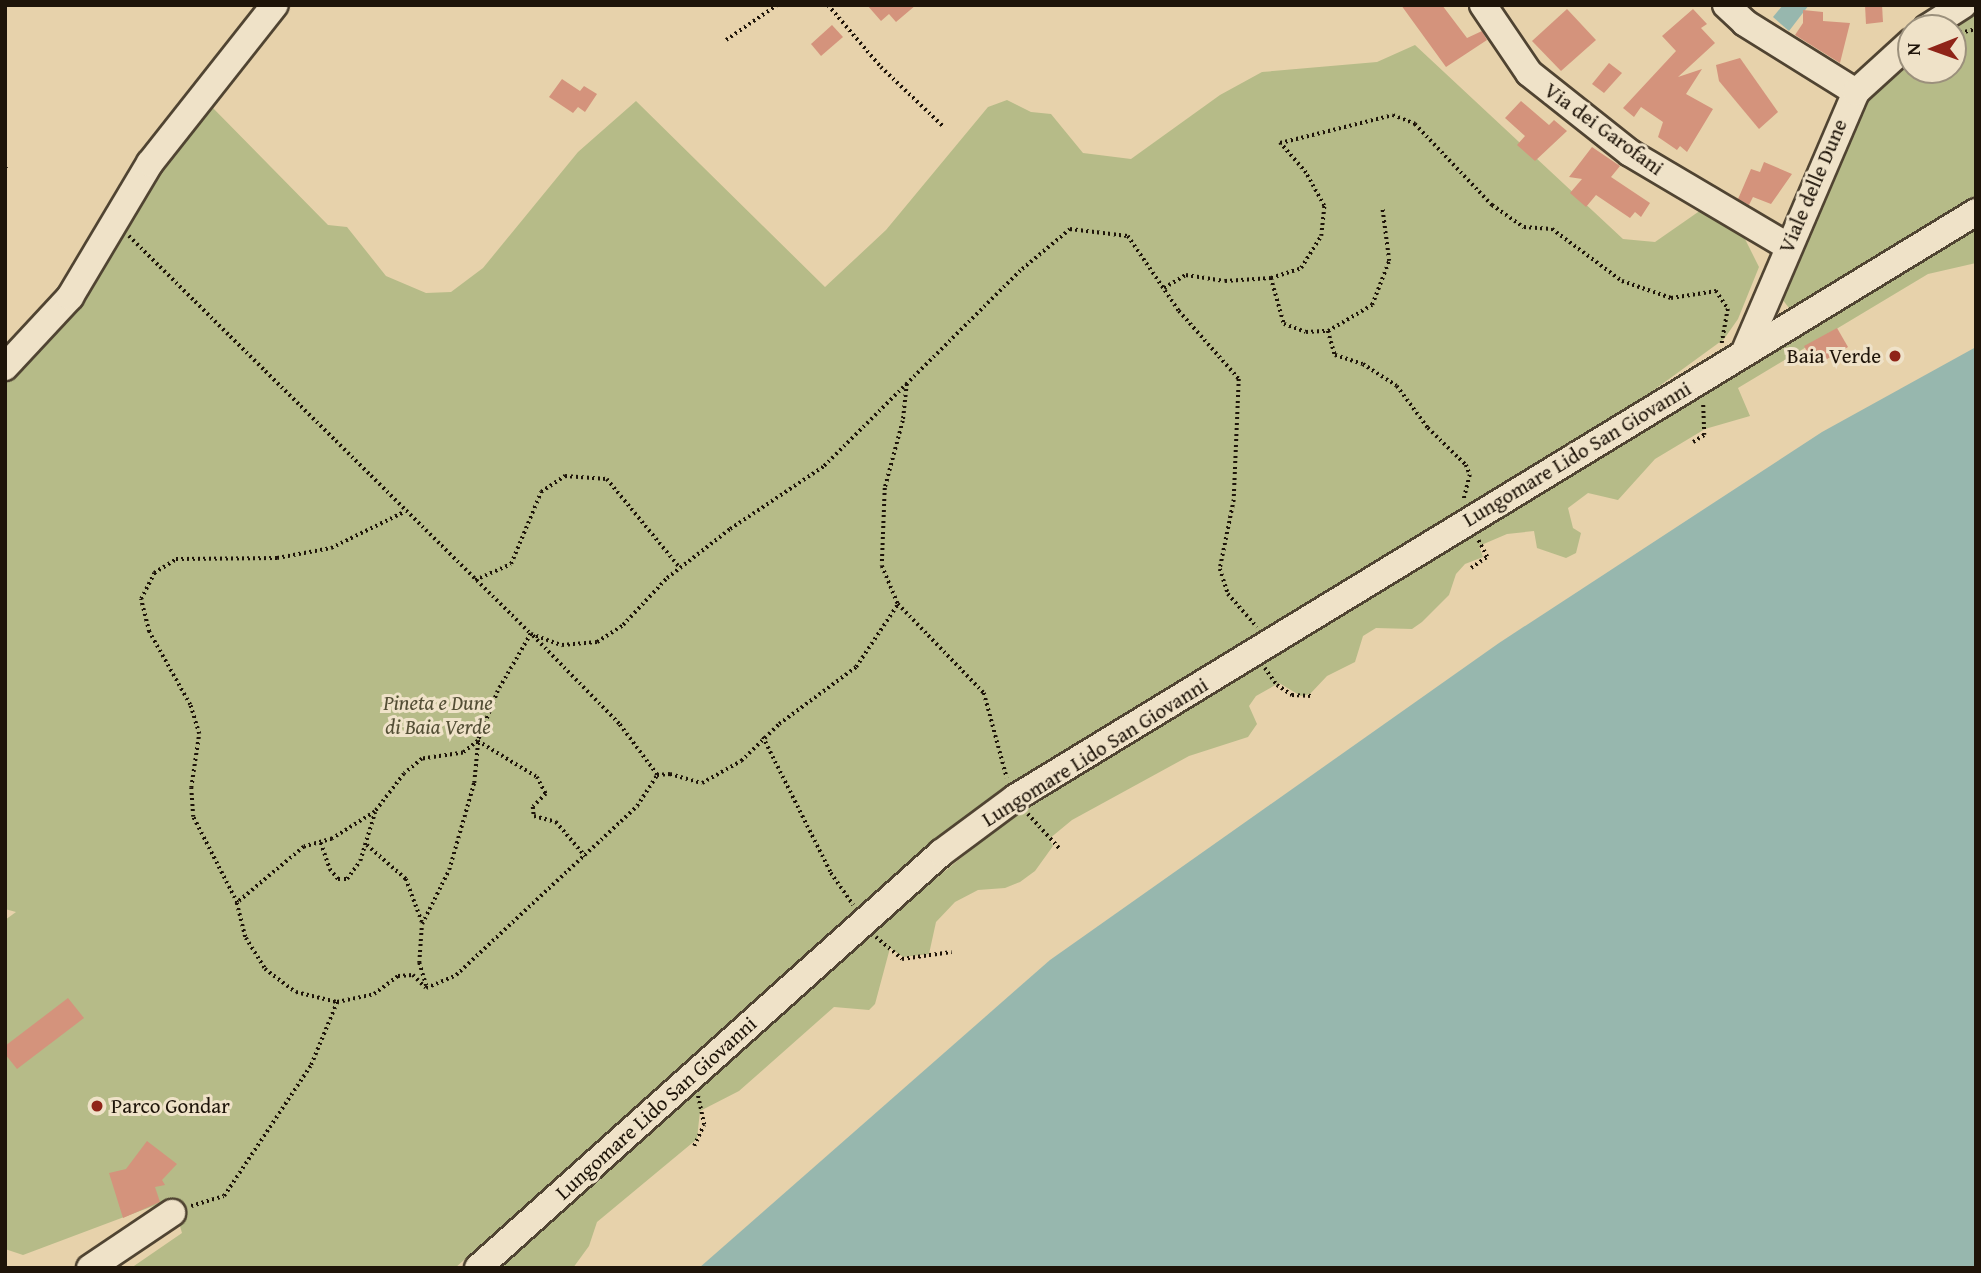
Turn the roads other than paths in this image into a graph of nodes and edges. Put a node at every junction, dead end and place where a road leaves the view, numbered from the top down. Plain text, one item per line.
1 (275, 5) edge
2 (1483, 5) edge
3 (1726, 5) edge
4 (1897, 55) edge
5 (1856, 92) junction
6 (1976, 212) edge
7 (1787, 246) junction
8 (1738, 355) junction
9 (5, 367) edge
10 (172, 1213) road end
11 (90, 1268) edge
12 (478, 1268) edge

1 - 9 street
2 - 7 street, Via dei Garofani
3 - 5 street
4 - 5 street, Viale delle Dune
5 - 7 street, Viale delle Dune
6 - 8 street, Lungomare Lido San Giovanni
7 - 8 street, Viale delle Dune
8 - 12 street, Lungomare Lido San Giovanni
10 - 11 street

